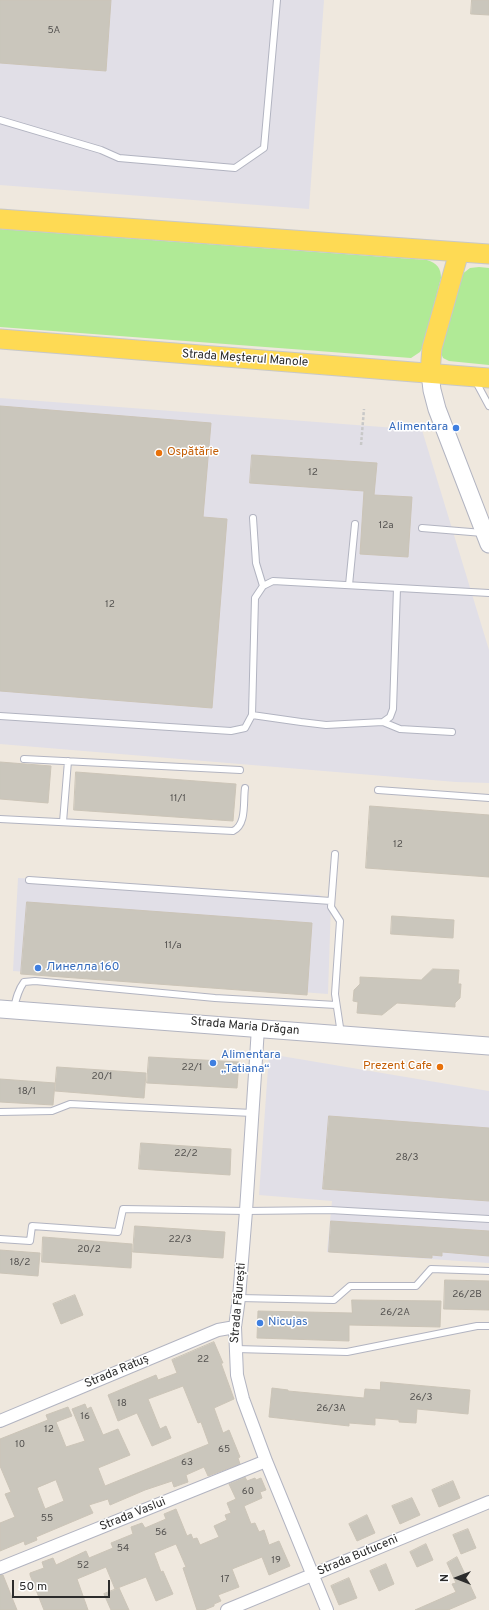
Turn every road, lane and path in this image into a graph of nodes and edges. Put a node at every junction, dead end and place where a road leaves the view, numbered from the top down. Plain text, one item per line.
1 (277, 0) edge
2 (0, 120) edge
3 (0, 219) edge
4 (459, 252) junction
5 (489, 254) edge
6 (0, 340) edge
7 (430, 373) junction
8 (481, 378) edge
9 (489, 406) edge
10 (364, 409) dead end
11 (361, 445) dead end
12 (253, 518) dead end
13 (355, 524) dead end
14 (422, 528) dead end
15 (487, 538) edge
16 (349, 585) junction
17 (263, 586) junction
18 (397, 588) junction
19 (489, 593) edge
20 (252, 715) junction
21 (0, 716) edge
22 (383, 722) junction
23 (452, 732) dead end
24 (24, 758) dead end
25 (68, 761) junction
26 (240, 770) dead end
27 (244, 788) dead end
28 (378, 790) dead end
29 (489, 798) edge
30 (0, 819) edge
31 (63, 822) junction
32 (335, 854) dead end
33 (29, 880) dead end
34 (331, 901) junction
35 (336, 1005) junction
36 (7, 1009) edge
37 (258, 1028) junction
38 (341, 1036) junction
39 (489, 1046) edge
40 (0, 1112) edge
41 (252, 1113) junction
42 (0, 1116) edge
43 (246, 1211) junction
44 (489, 1220) edge
45 (0, 1239) edge
46 (489, 1271) edge
47 (240, 1298) junction
48 (489, 1326) edge
49 (235, 1327) junction
50 (236, 1349) junction
51 (0, 1422) edge
52 (266, 1461) junction
53 (489, 1502) edge
54 (0, 1568) edge
55 (313, 1575) junction
56 (227, 1610) edge
57 (327, 1610) edge

1 - 2 lane
3 - 4 main road
4 - 5 main road
4 - 7 main road
6 - 7 main road, Strada Meșterul Manole
7 - 8 main road, Strada Meșterul Manole
7 - 15 main road
8 - 9 lane
10 - 11 path
12 - 17 lane
13 - 16 lane
14 - 15 lane
16 - 17 lane
16 - 18 lane
17 - 20 lane
18 - 19 lane
18 - 22 lane
20 - 21 lane
20 - 22 lane
22 - 23 lane
24 - 25 lane
25 - 26 lane
25 - 31 lane
27 - 31 lane
28 - 29 lane
30 - 31 lane
32 - 34 lane
33 - 34 lane
34 - 35 lane
35 - 36 lane
35 - 38 lane
36 - 37 main road, Strada Maria Drăgan
37 - 38 main road, Strada Maria Drăgan
37 - 41 street, Strada Făurești
38 - 39 main road, Strada Maria Drăgan
40 - 41 lane
40 - 42 lane
41 - 43 street, Strada Făurești
43 - 44 lane
43 - 45 lane
43 - 47 street, Strada Făurești
46 - 47 lane
47 - 49 street, Strada Făurești
48 - 50 lane
49 - 50 street, Strada Făurești
49 - 51 street, Strada Ratuș
50 - 52 street, Strada Făurești
52 - 54 street, Strada Vaslui
52 - 55 street, Strada Făurești
53 - 55 street, Strada Butuceni
55 - 56 street, Strada Butuceni
55 - 57 street, Strada Făurești

